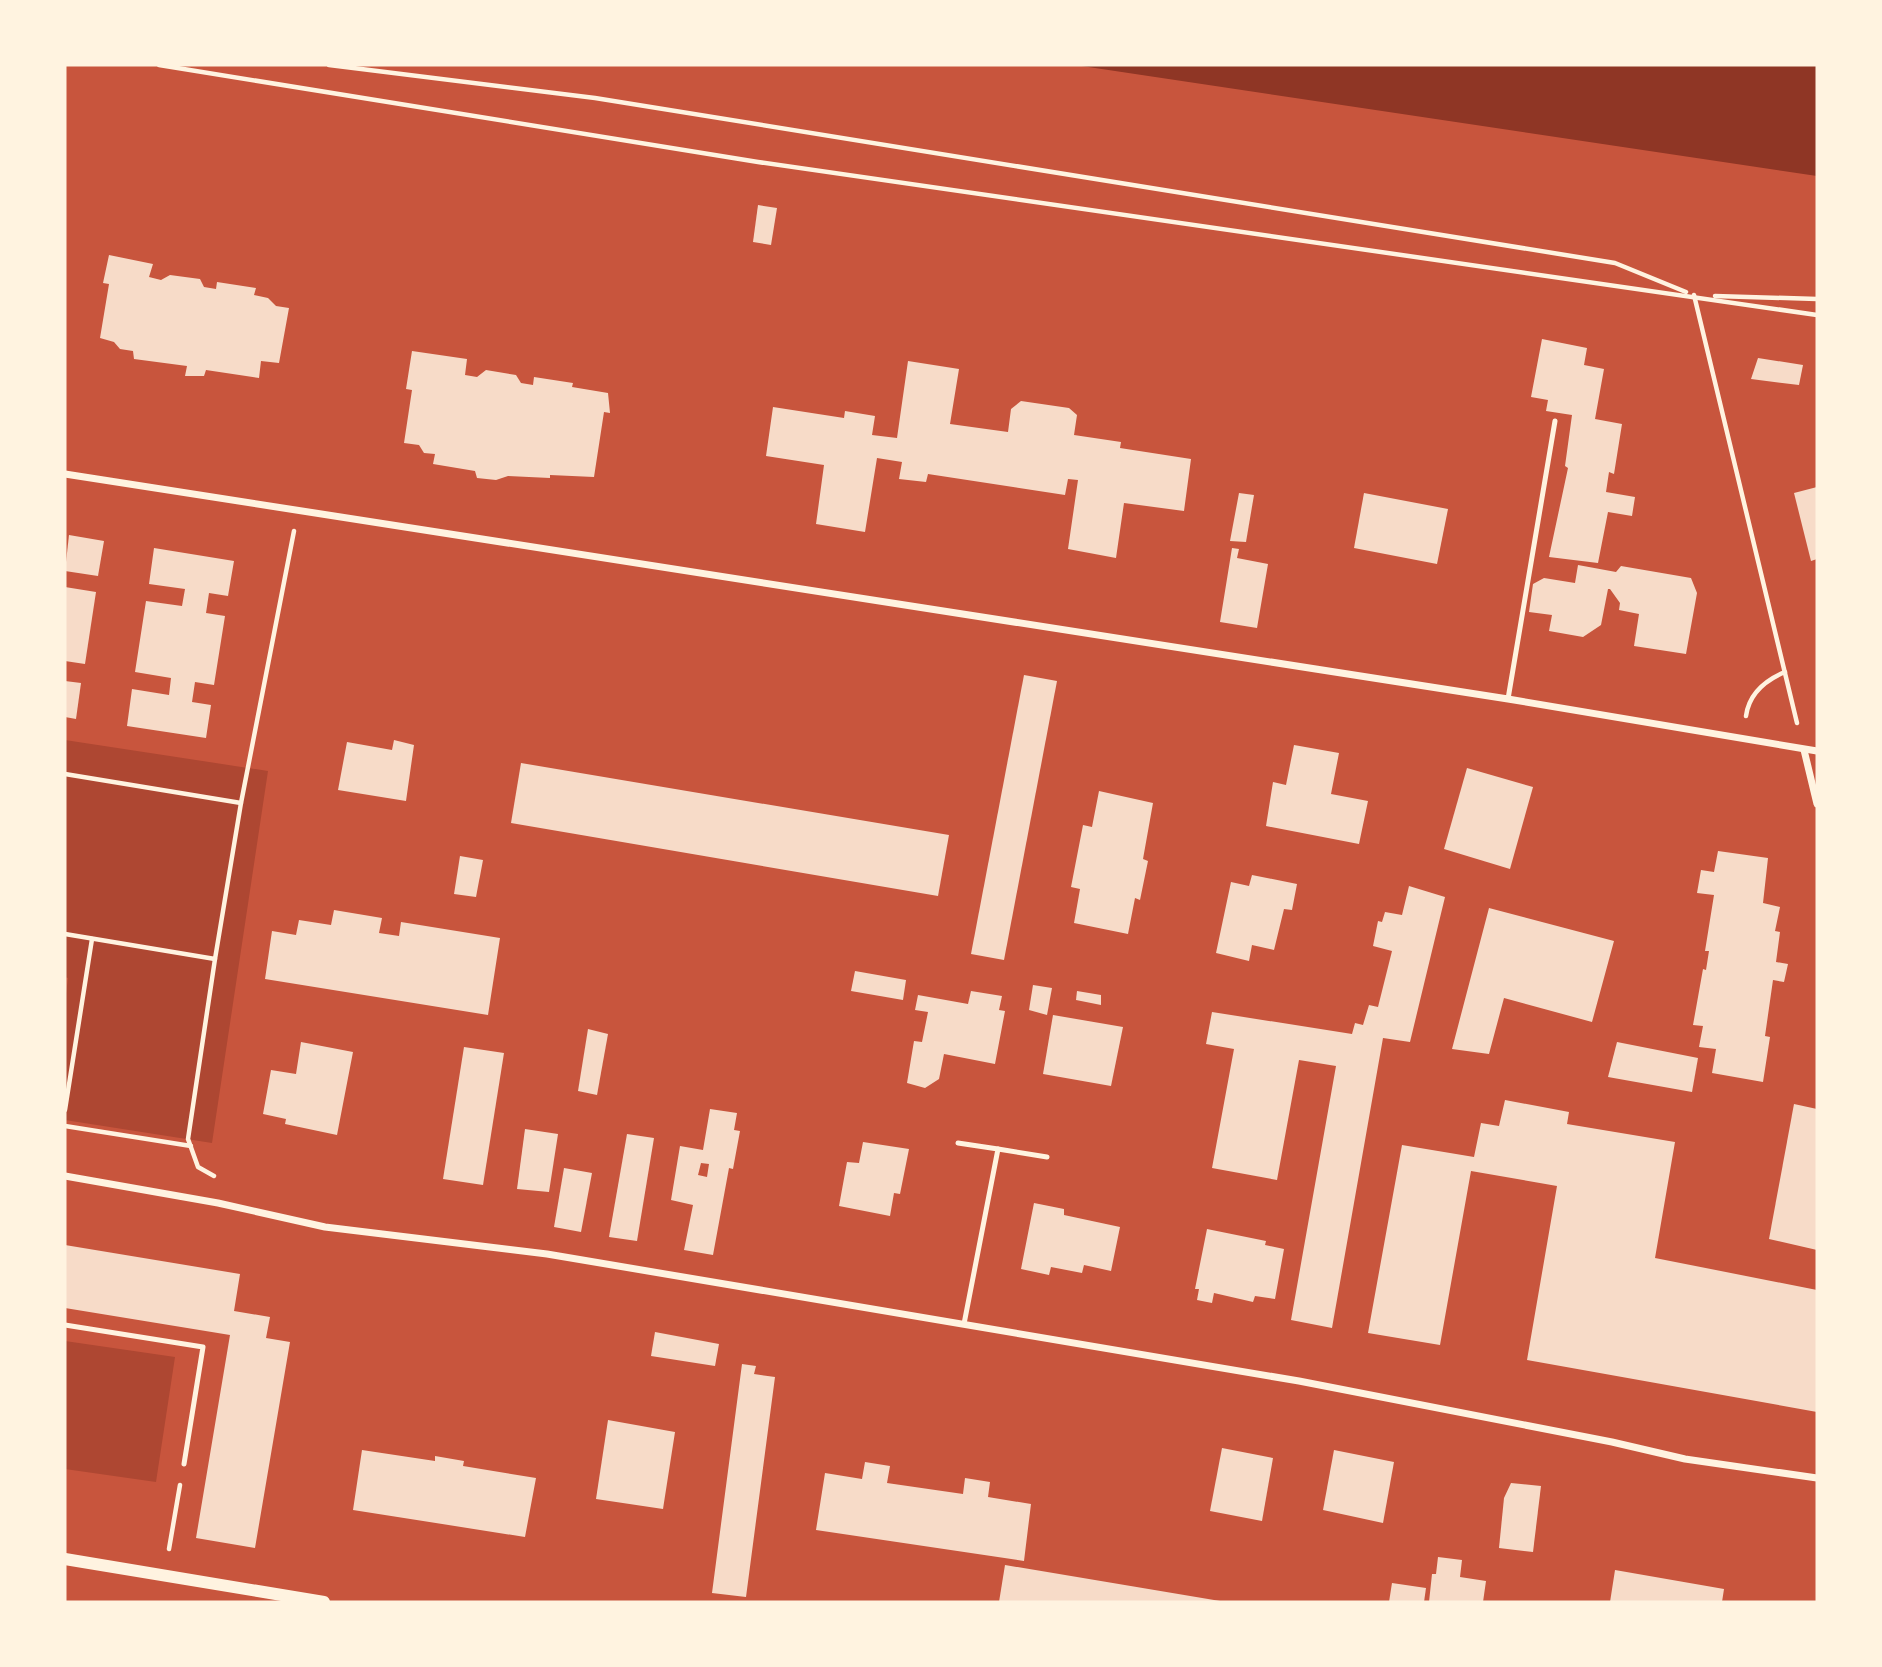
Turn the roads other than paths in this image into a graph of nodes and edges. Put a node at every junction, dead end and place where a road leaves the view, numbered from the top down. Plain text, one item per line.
1 (1555, 421) dead end
2 (65, 474) edge
3 (1508, 699) junction
4 (1804, 750) junction
5 (1817, 751) edge
6 (1817, 804) edge
7 (958, 1143) dead end
8 (998, 1149) junction
9 (1047, 1157) dead end
10 (65, 1176) edge
11 (964, 1324) junction
12 (65, 1325) edge
13 (184, 1464) road end
14 (1817, 1478) edge
15 (65, 1559) edge
16 (324, 1602) edge

1 - 3 lane
2 - 3 street
3 - 4 street
4 - 5 street
4 - 6 street
7 - 8 lane
8 - 9 lane
8 - 11 lane
10 - 11 street
11 - 14 street
12 - 13 lane
15 - 16 street

